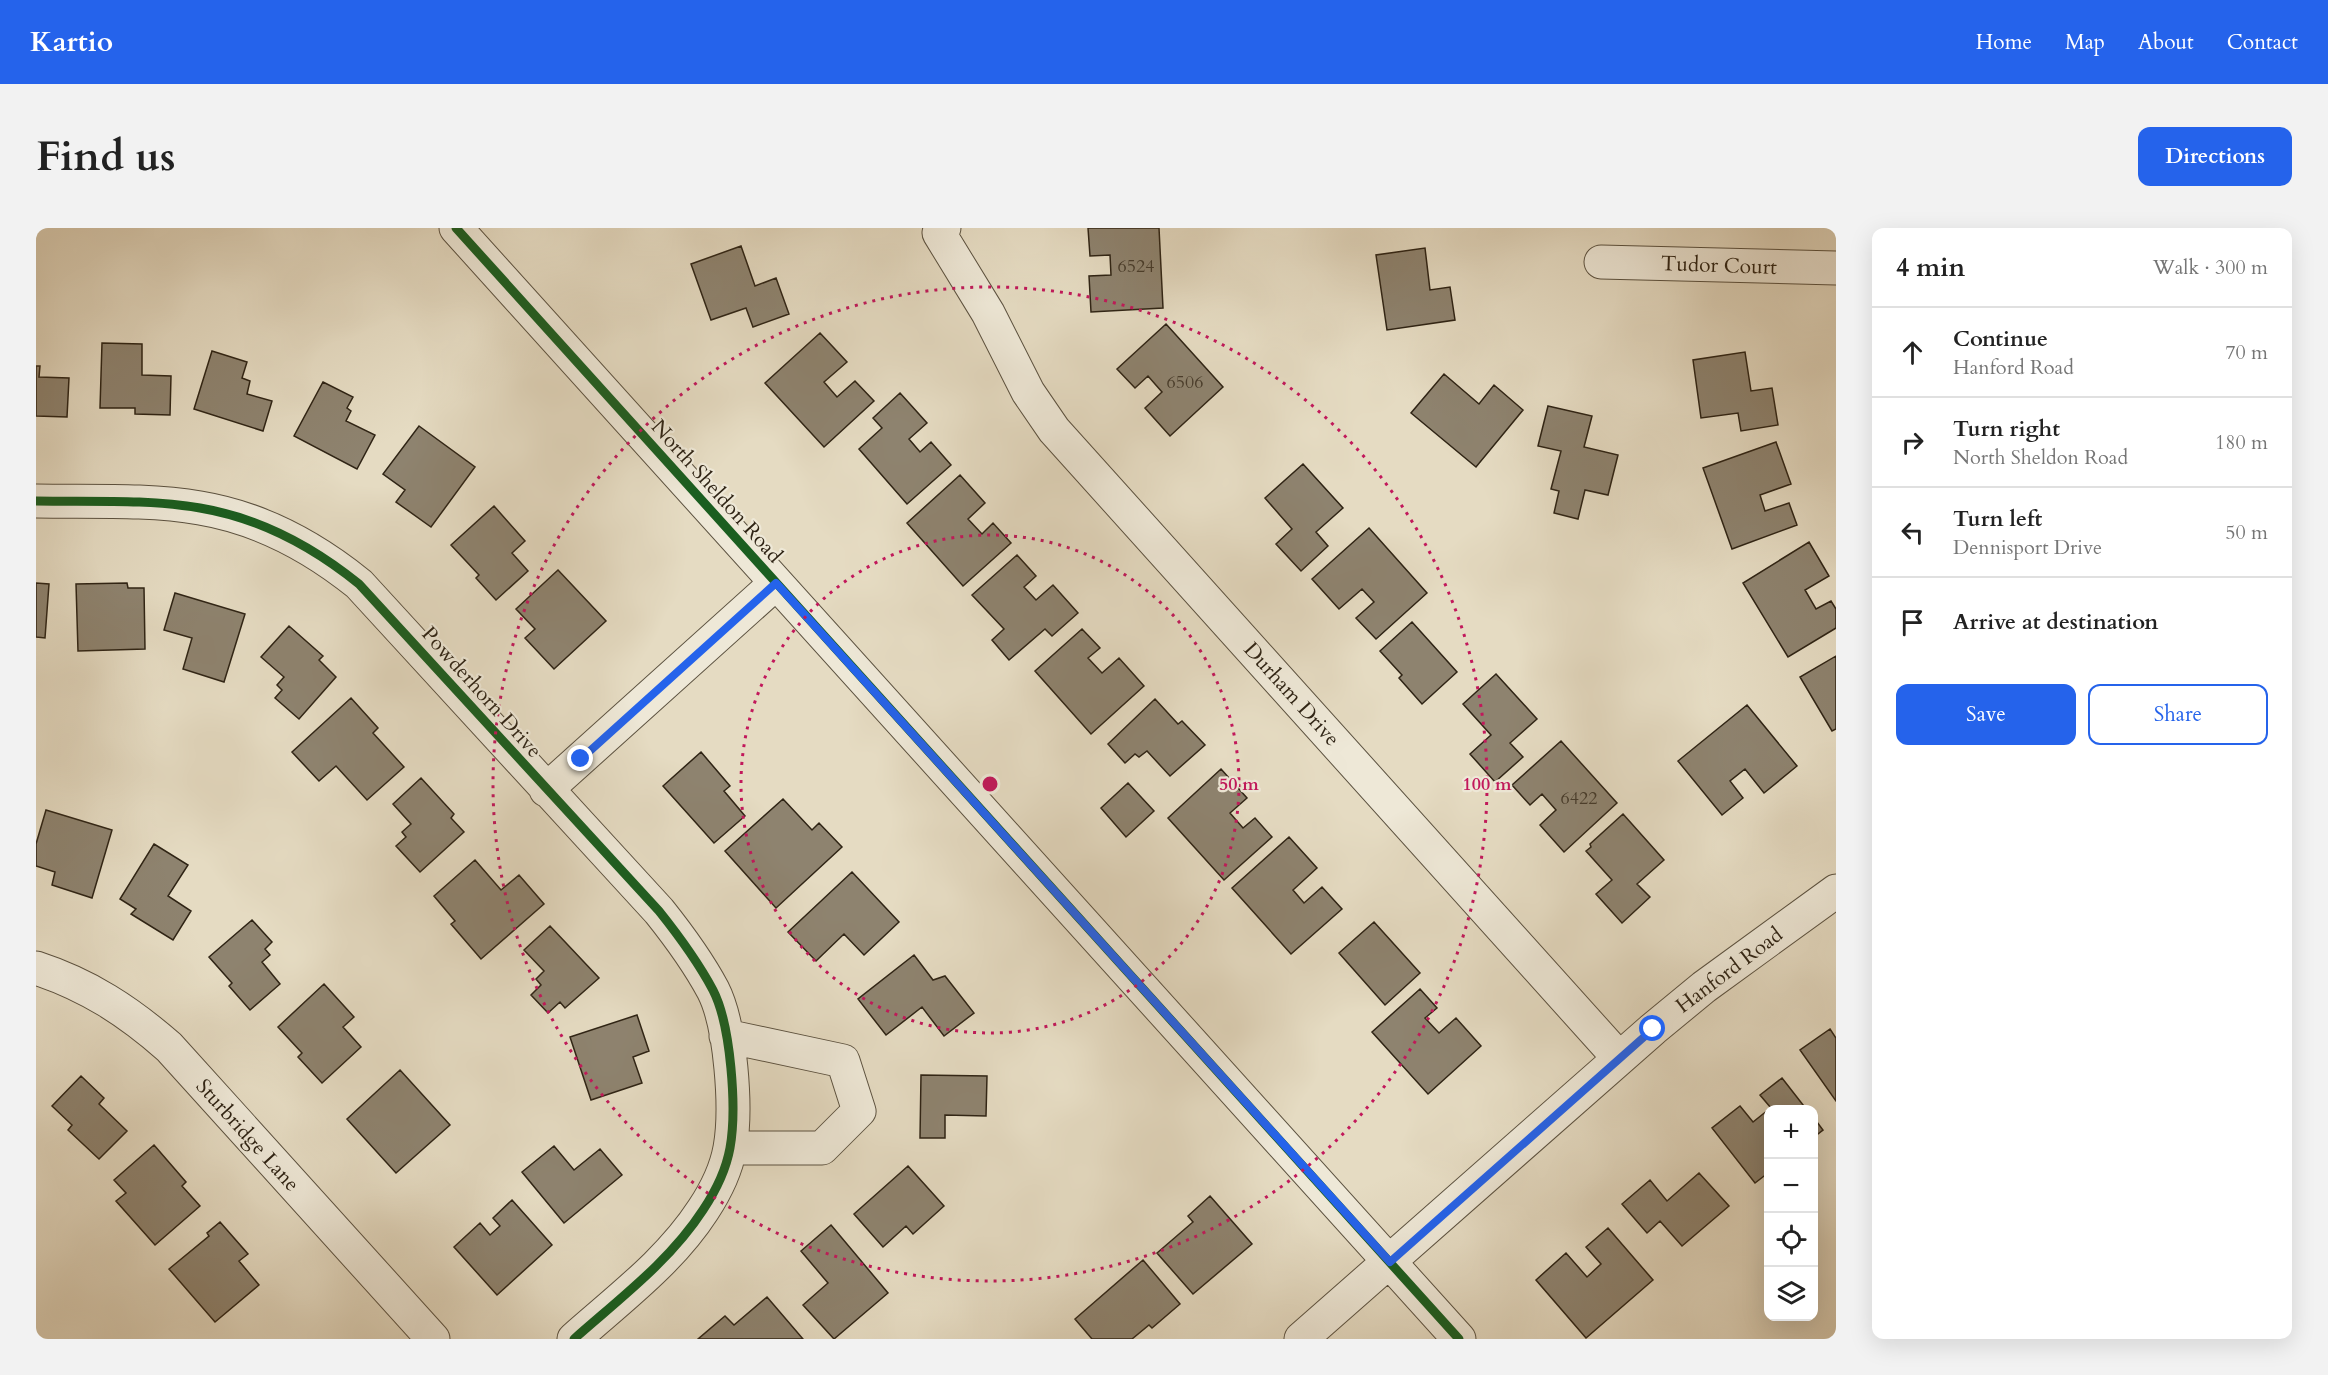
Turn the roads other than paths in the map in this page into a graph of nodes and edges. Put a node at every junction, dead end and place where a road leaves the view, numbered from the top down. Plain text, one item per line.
1 (456, 228) edge
2 (944, 228) edge
3 (1601, 261) dead end
4 (1836, 268) edge
5 (36, 501) edge
6 (776, 583) junction
7 (546, 790) junction
8 (1836, 891) edge
9 (36, 968) edge
10 (726, 1036) junction
11 (1619, 1058) junction
12 (730, 1148) junction
13 (1390, 1262) junction
14 (433, 1339) edge
15 (574, 1339) edge
16 (1301, 1339) edge
17 (1459, 1339) edge

1 - 6 street, North Sheldon Road
2 - 11 street, Durham Drive
3 - 4 street, Tudor Court
5 - 7 street, Powderhorn Drive
6 - 7 street
6 - 13 street, North Sheldon Road
7 - 10 street, Powderhorn Drive
8 - 11 street, Hanford Road
9 - 14 street, Sturbridge Lane
10 - 12 street, Powderhorn Drive
10 - 12 street
11 - 13 street, Hanford Road
12 - 15 street, Powderhorn Drive
13 - 16 street, Hanford Road
13 - 17 street, North Sheldon Road

